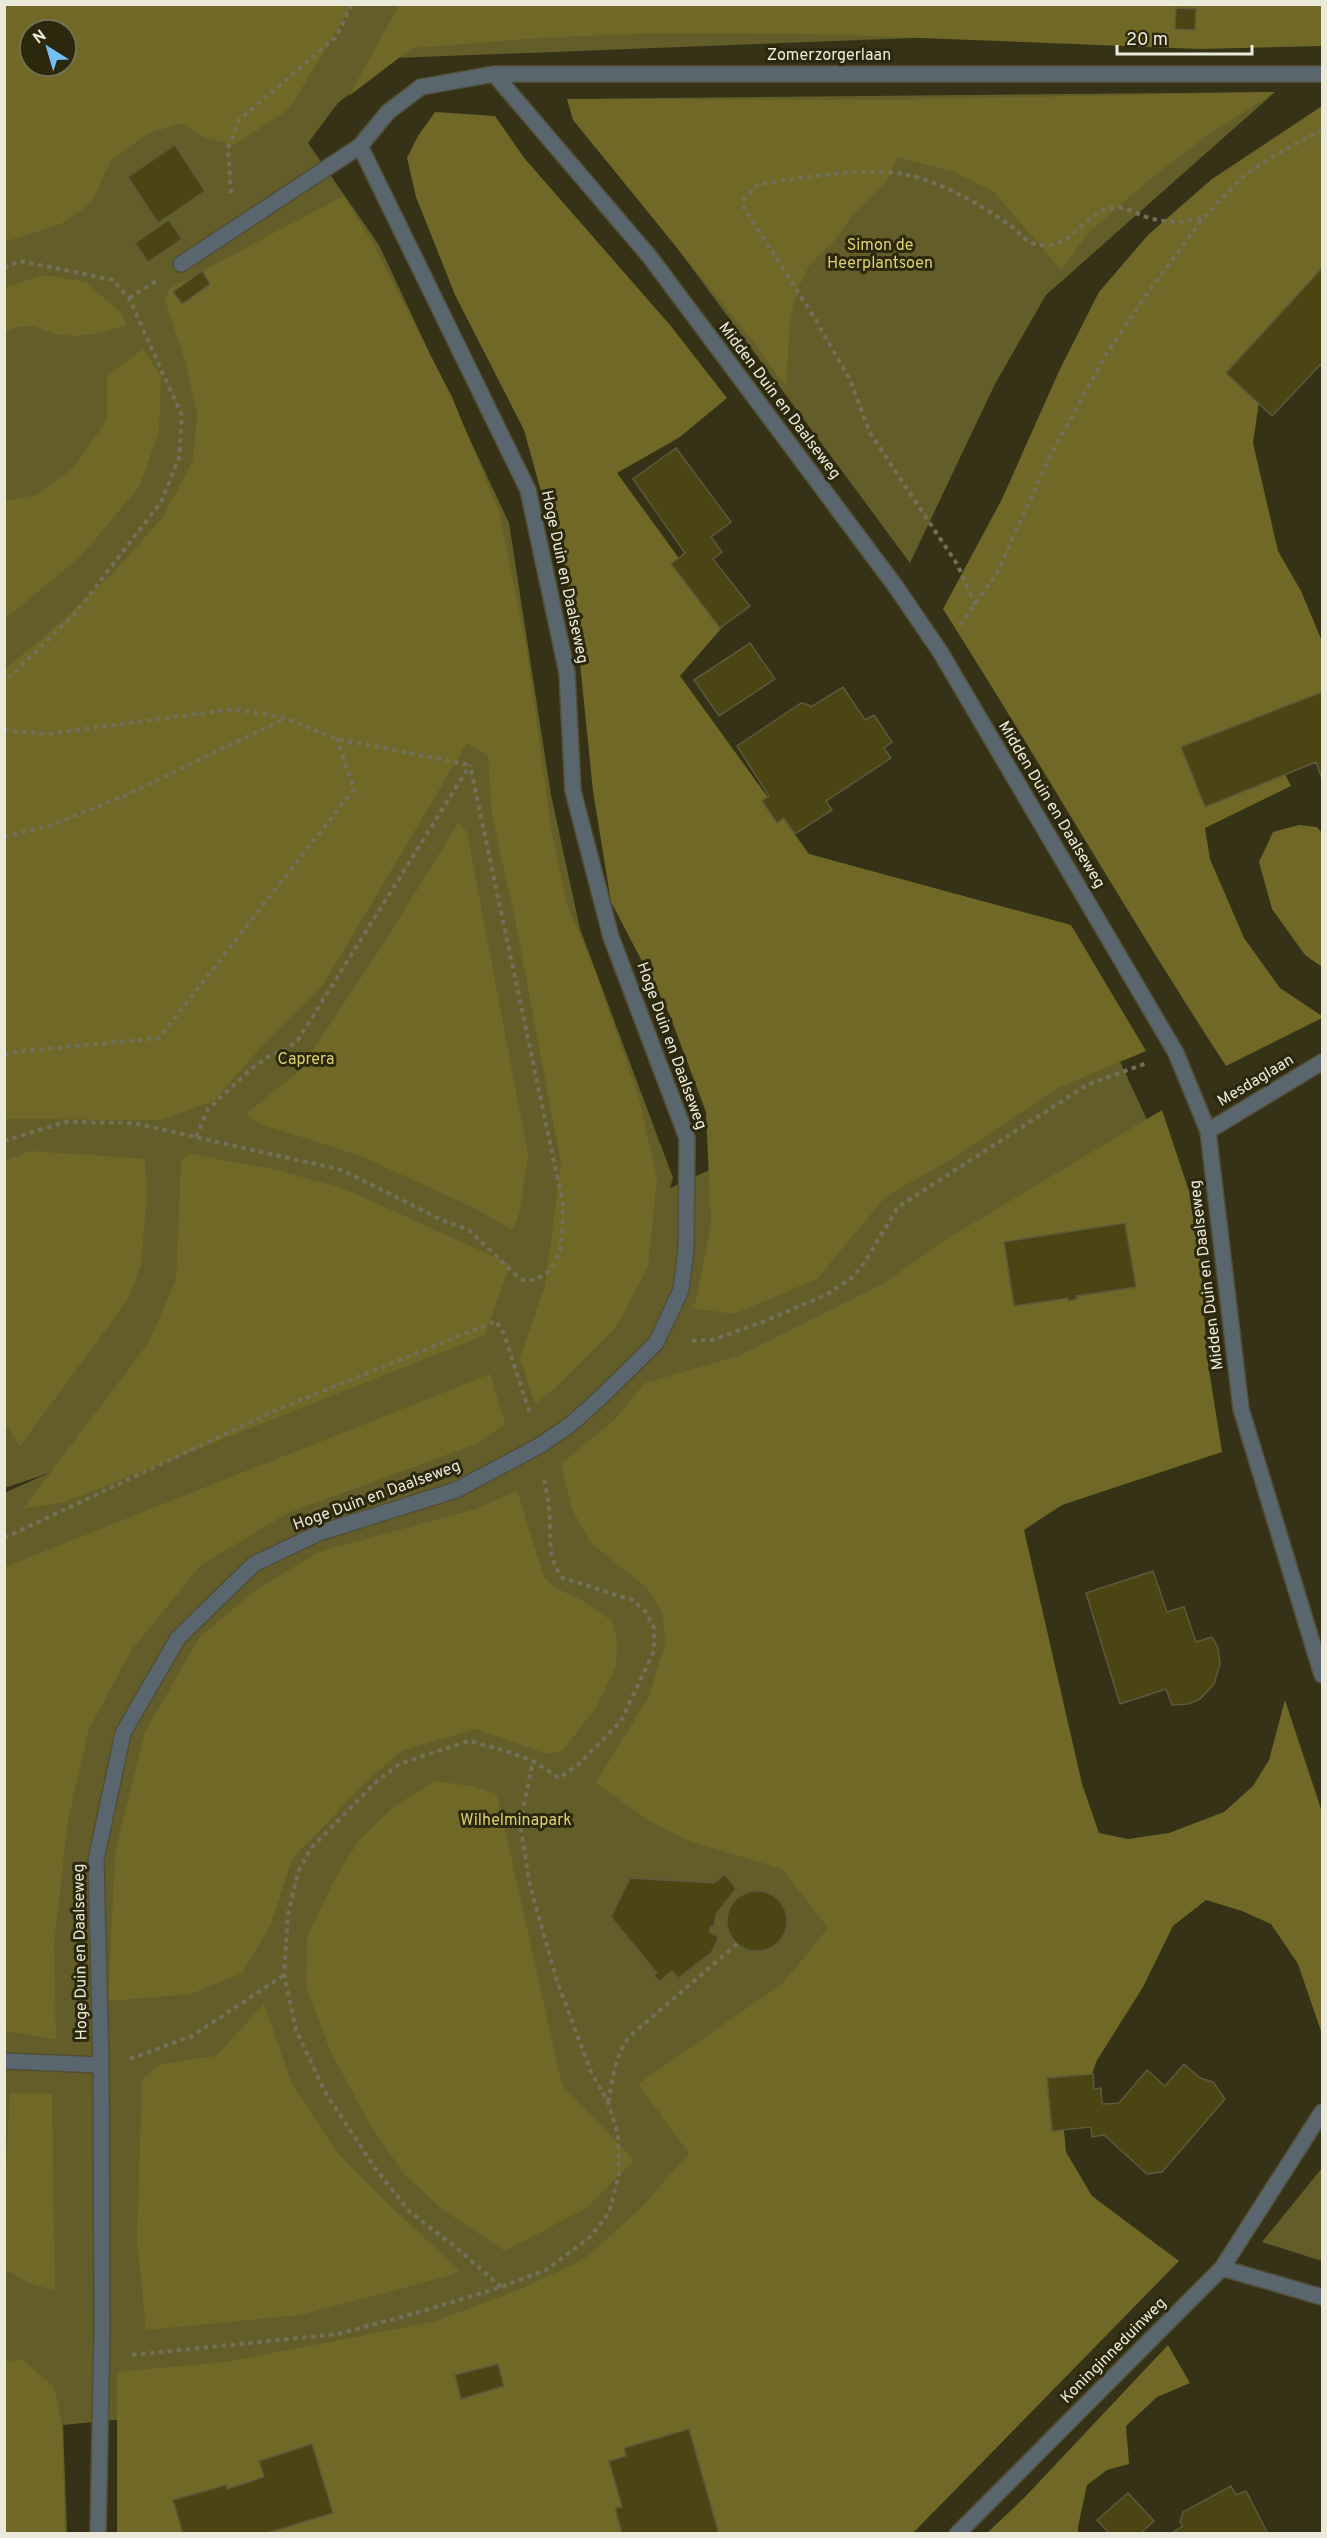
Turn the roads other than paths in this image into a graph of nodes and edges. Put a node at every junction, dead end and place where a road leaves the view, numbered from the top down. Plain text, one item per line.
1 (494, 74) junction
2 (1323, 74) edge
3 (360, 146) junction
4 (181, 264) dead end
5 (1323, 1062) edge
6 (1208, 1131) junction
7 (1323, 1675) edge
8 (4, 2061) edge
9 (101, 2065) junction
10 (1323, 2112) edge
11 (1222, 2268) junction
12 (1323, 2297) edge
13 (98, 2534) edge
14 (957, 2534) edge

1 - 2 street, Zomerzorgerlaan
1 - 3 street, Zomerzorgerlaan
1 - 6 street, Midden Duin en Daalseweg
3 - 4 street
3 - 9 street, Hoge Duin en Daalseweg
5 - 6 street, Mesdaglaan
6 - 7 street, Midden Duin en Daalseweg
8 - 9 street
9 - 13 street, Hoge Duin en Daalseweg
10 - 11 street, Koninginneduinweg
11 - 12 street
11 - 14 street, Koninginneduinweg

